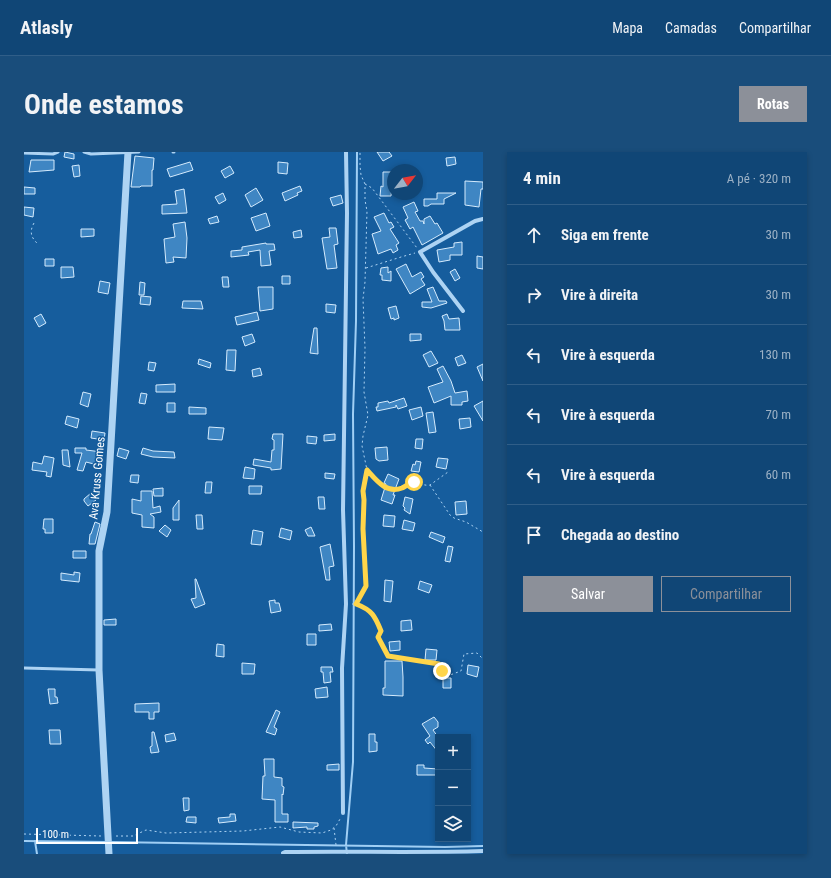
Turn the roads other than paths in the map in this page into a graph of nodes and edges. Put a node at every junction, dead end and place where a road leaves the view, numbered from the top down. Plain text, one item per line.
1 (58, 152) edge
2 (84, 152) edge
3 (128, 152) edge
4 (140, 152) edge
5 (346, 152) edge
6 (24, 153) edge
7 (483, 219) edge
8 (462, 310) dead end
9 (24, 668) edge
10 (99, 670) junction
11 (343, 813) road end
12 (337, 851) edge
13 (483, 851) edge
14 (283, 853) dead end
15 (109, 854) edge

1 - 6 lane
2 - 3 lane
3 - 4 lane
3 - 10 street, Ava Kruss Gomes
5 - 11 street
7 - 8 street
9 - 10 lane
10 - 15 street, Ava Kruss Gomes
12 - 13 street
12 - 14 street

